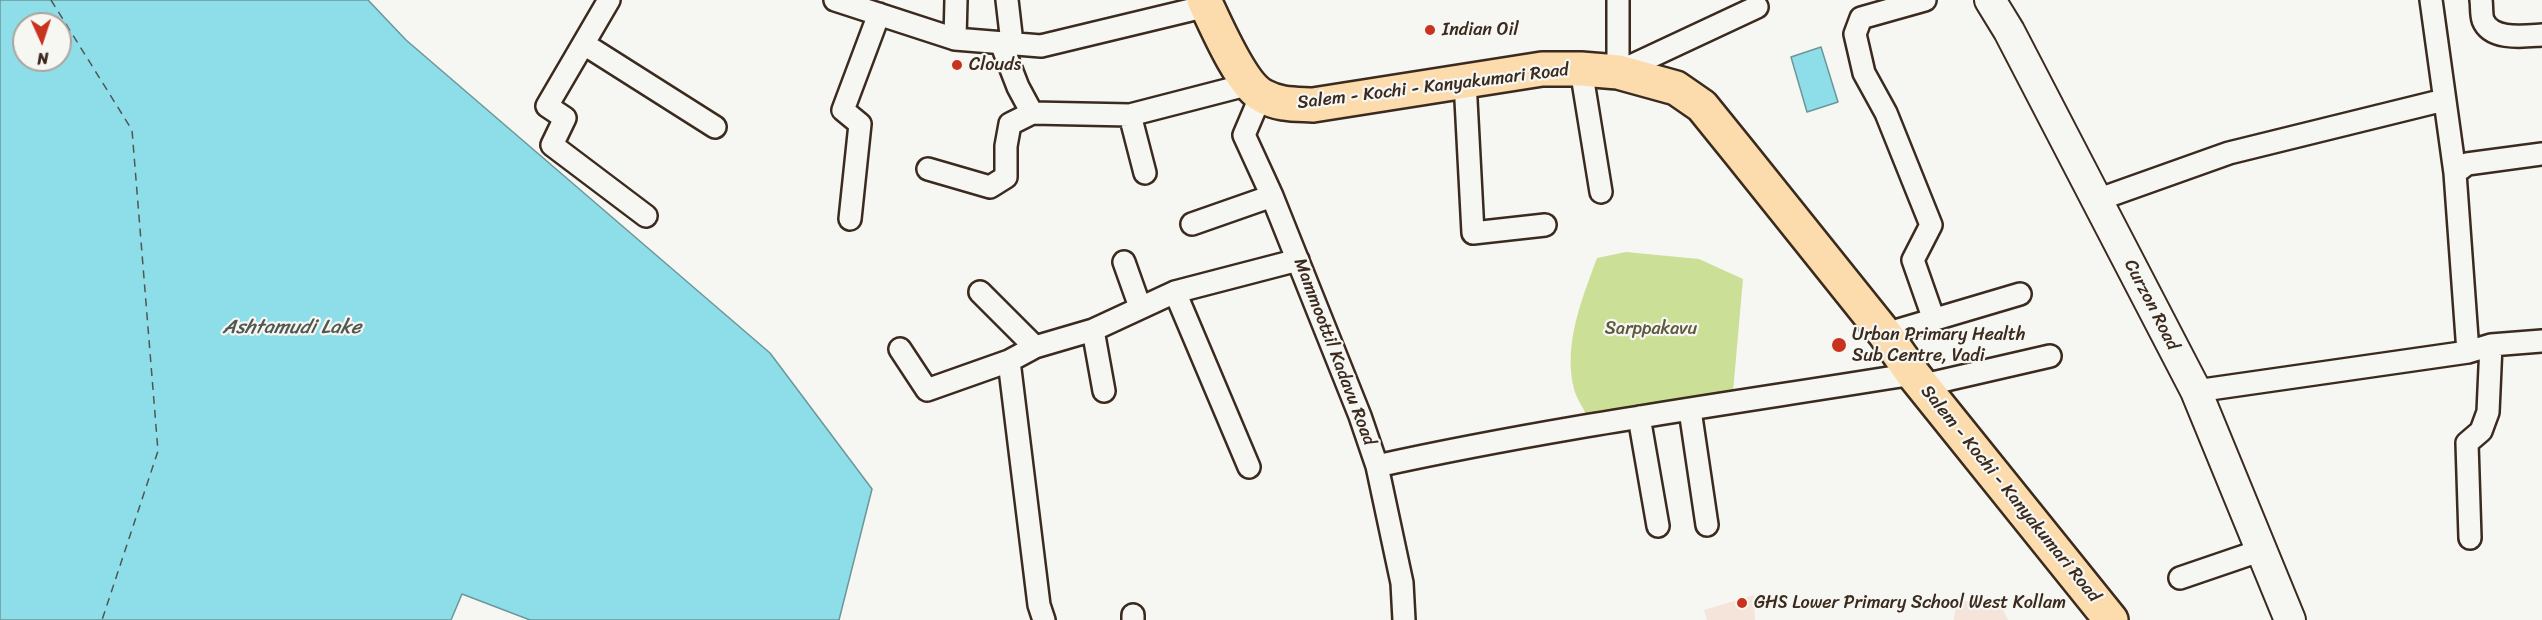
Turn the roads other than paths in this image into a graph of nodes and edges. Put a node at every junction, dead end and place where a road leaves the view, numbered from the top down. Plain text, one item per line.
1 (609, 0) edge
2 (835, 0) edge
3 (956, 0) edge
4 (1007, 0) edge
5 (1618, 0) edge
6 (1925, 0) edge
7 (1990, 0) edge
8 (2431, 0) edge
9 (2481, 0) edge
10 (1205, 3) edge
11 (1757, 7) dead end
12 (879, 14) junction
13 (2542, 34) edge
14 (955, 39) junction
15 (1006, 43) junction
16 (584, 44) junction
17 (1581, 69) junction
18 (1618, 72) junction
19 (1465, 81) junction
20 (1255, 90) junction
21 (2444, 100) junction
22 (1032, 113) junction
23 (1130, 115) junction
24 (715, 127) dead end
25 (2542, 154) edge
26 (928, 169) dead end
27 (1145, 172) dead end
28 (2455, 174) junction
29 (1601, 192) dead end
30 (1272, 196) junction
31 (2097, 200) junction
32 (646, 216) dead end
33 (850, 219) dead end
34 (1192, 224) dead end
35 (1545, 225) dead end
36 (1298, 260) junction
37 (1124, 262) dead end
38 (980, 292) dead end
39 (1175, 292) junction
40 (2020, 294) dead end
41 (1140, 307) junction
42 (1934, 320) junction
43 (1093, 330) junction
44 (1885, 334) junction
45 (2542, 340) edge
46 (2491, 345) junction
47 (1035, 347) junction
48 (900, 349) dead end
49 (2468, 352) junction
50 (2050, 356) dead end
51 (1009, 361) junction
52 (1918, 380) junction
53 (1104, 391) dead end
54 (2196, 391) junction
55 (1690, 410) junction
56 (1639, 417) junction
57 (1377, 466) junction
58 (1249, 467) dead end
59 (1707, 525) dead end
60 (1658, 526) dead end
61 (2470, 538) dead end
62 (2262, 550) junction
63 (2180, 578) dead end
64 (1044, 620) edge
65 (1404, 620) edge
66 (2111, 620) edge
67 (2290, 620) edge

1 - 16 street
2 - 12 street
3 - 14 street
4 - 15 street
5 - 18 street
6 - 42 street
7 - 31 main road, Curzon Road
8 - 21 street
9 - 13 street
10 - 15 street
10 - 20 main road
11 - 18 street
12 - 14 street
12 - 33 street
14 - 15 street
15 - 22 street
16 - 24 street
16 - 32 street
17 - 18 main road, Salem - Kochi - Kanyakumari Road
17 - 19 main road, Salem - Kochi - Kanyakumari Road
17 - 29 street
18 - 44 main road, Salem - Kochi - Kanyakumari Road
19 - 20 main road, Salem - Kochi - Kanyakumari Road
19 - 35 street
20 - 23 street
20 - 30 street, Mammoottil Kadavu Road
21 - 28 street
21 - 31 street
22 - 23 street
22 - 26 street
23 - 27 street
25 - 28 street
28 - 49 street
30 - 34 street
30 - 36 street, Mammoottil Kadavu Road
31 - 54 main road, Curzon Road
36 - 39 street
36 - 57 street, Mammoottil Kadavu Road
37 - 41 street
38 - 47 street
39 - 41 street
39 - 58 street
40 - 42 street
41 - 43 street
42 - 44 street
43 - 47 street
43 - 53 street
44 - 52 main road, Salem - Kochi - Kanyakumari Road
45 - 46 street
46 - 49 street
46 - 61 street
47 - 51 street
48 - 51 street
49 - 54 street
50 - 52 street
51 - 64 street
52 - 55 street
52 - 66 main road, Salem - Kochi - Kanyakumari Road
54 - 62 main road, Curzon Road
55 - 56 street
55 - 59 street
56 - 57 street
56 - 60 street
57 - 65 street, Mammoottil Kadavu Road
62 - 63 street
62 - 67 main road, Curzon Road

